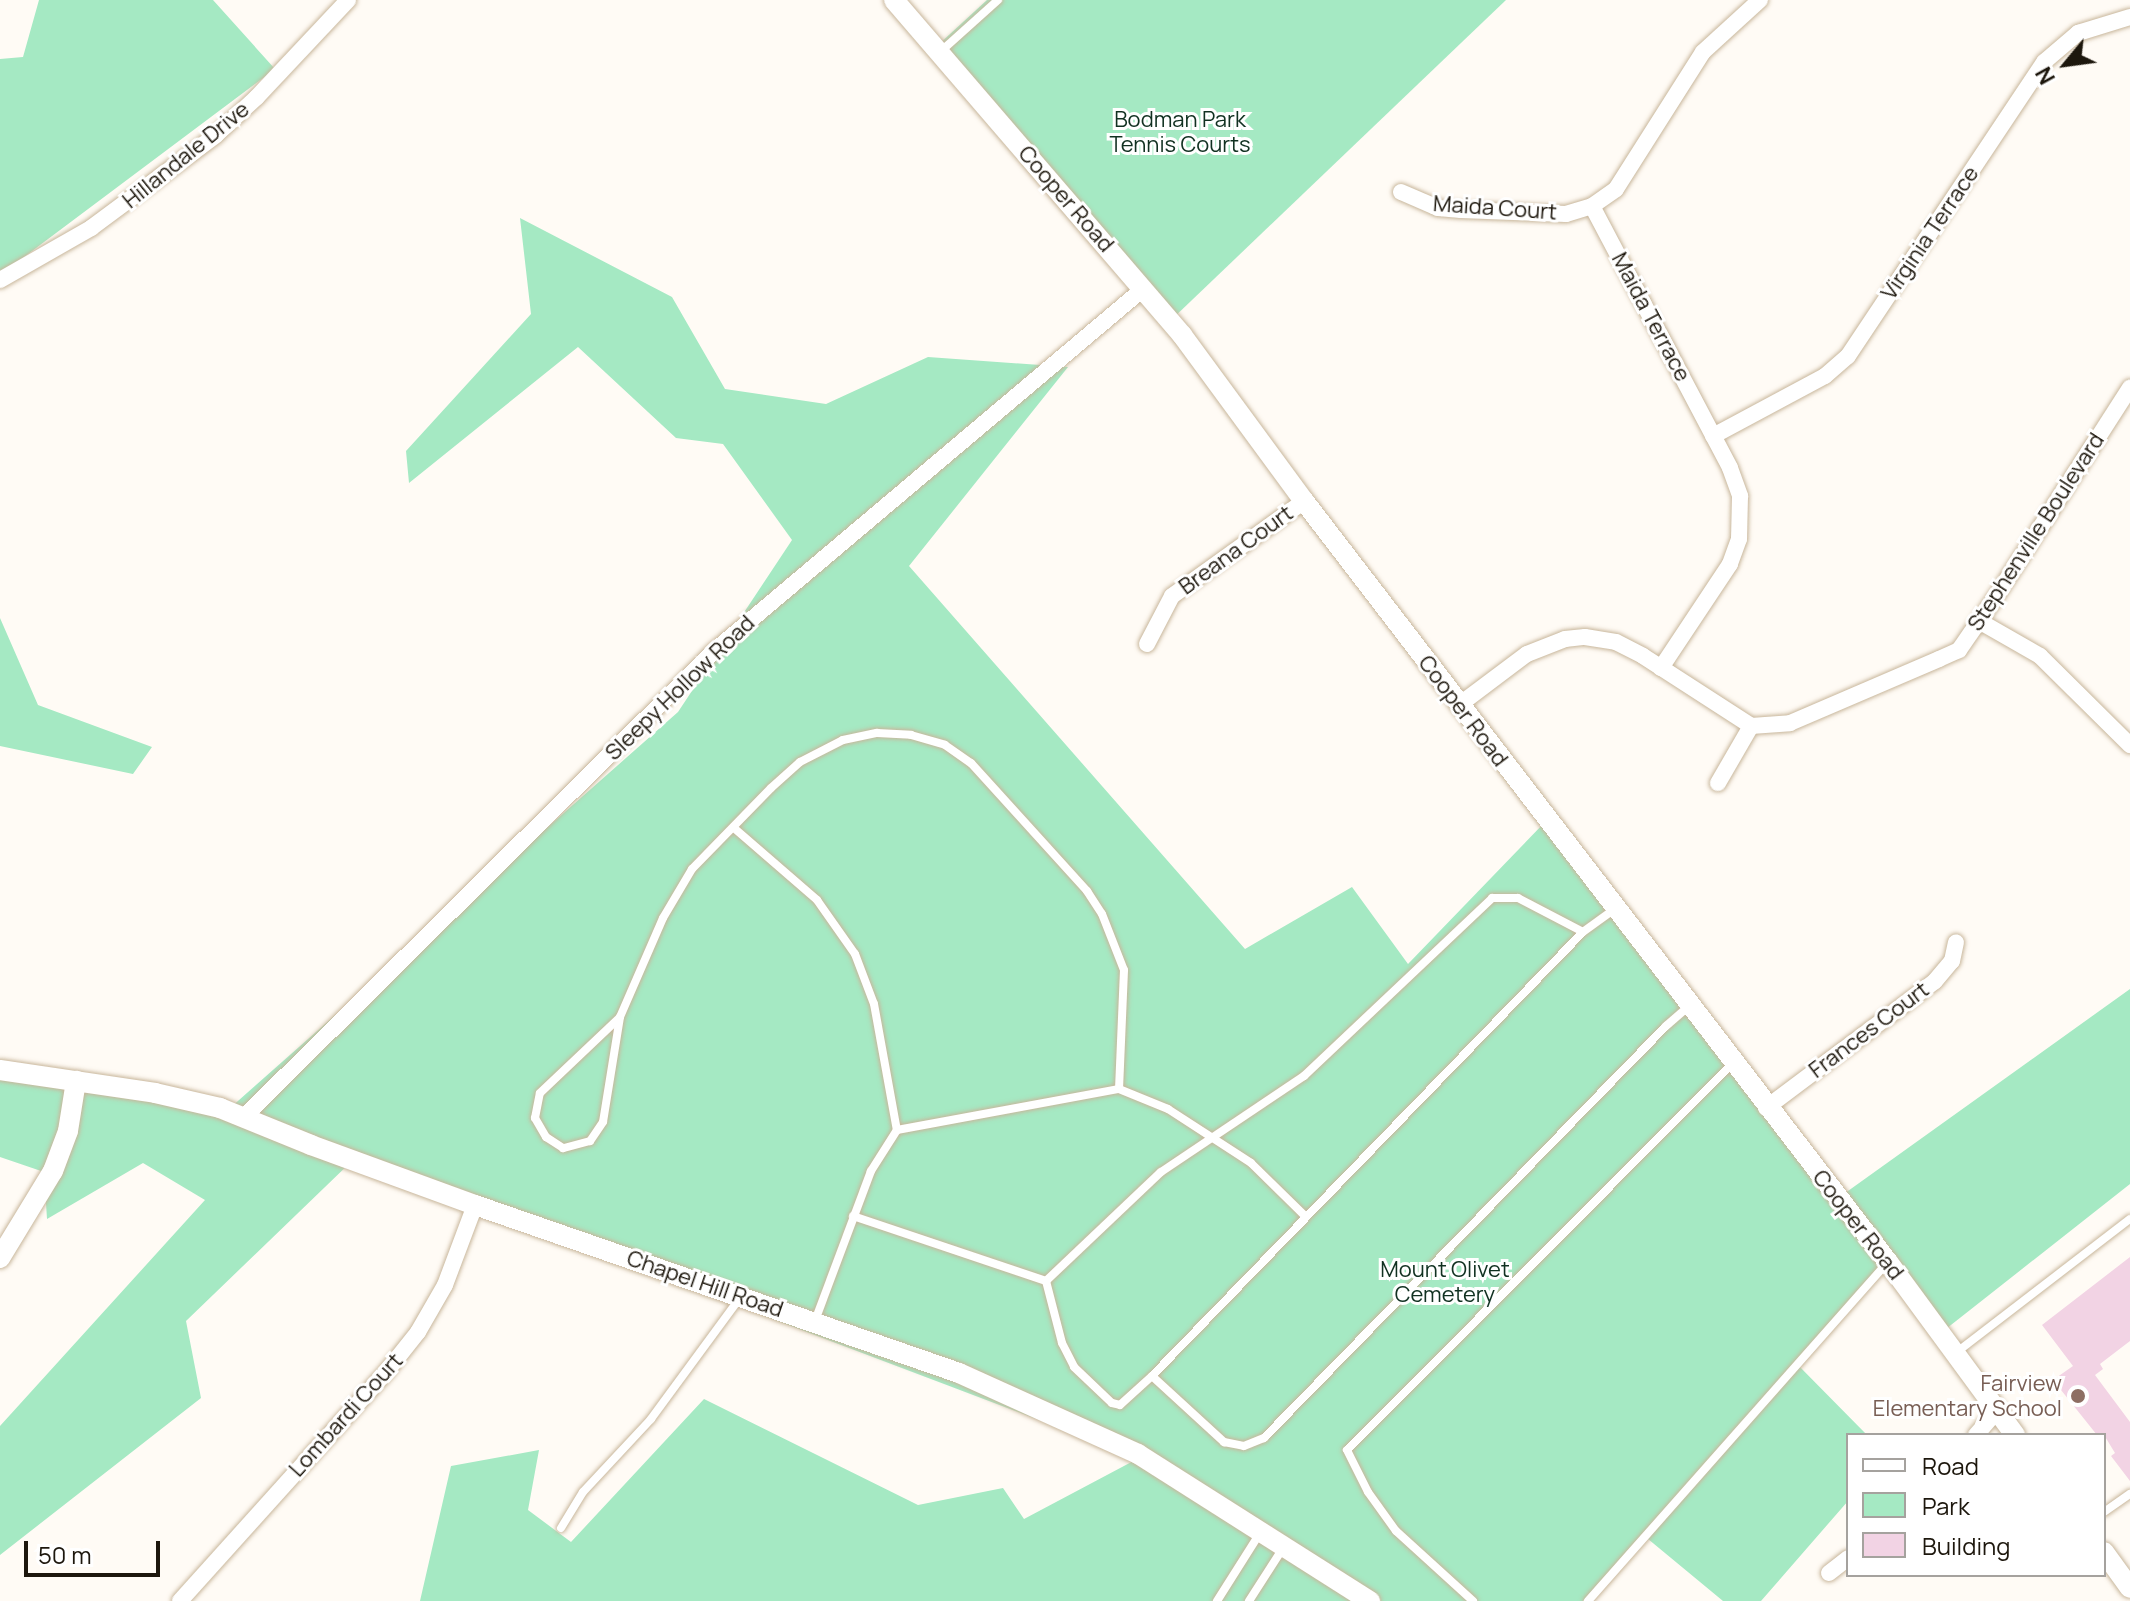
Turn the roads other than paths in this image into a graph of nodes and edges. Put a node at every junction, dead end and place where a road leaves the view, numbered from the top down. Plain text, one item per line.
1 (348, 0) edge
2 (894, 0) edge
3 (998, 0) edge
4 (1760, 0) edge
5 (2130, 17) edge
6 (940, 53) junction
7 (1401, 192) dead end
8 (1592, 206) junction
9 (0, 280) edge
10 (1143, 289) junction
11 (2130, 388) edge
12 (1713, 436) junction
13 (1304, 501) junction
14 (1979, 621) junction
15 (1147, 644) dead end
16 (1661, 668) junction
17 (1459, 705) junction
18 (1751, 726) junction
19 (2130, 745) edge
20 (1718, 783) dead end
21 (734, 828) junction
22 (1615, 909) junction
23 (1583, 932) junction
24 (1956, 942) dead end
25 (1689, 1006) junction
26 (620, 1017) junction
27 (1732, 1064) junction
28 (0, 1070) edge
29 (76, 1081) junction
30 (1119, 1089) junction
31 (1766, 1108) junction
32 (244, 1117) junction
33 (897, 1130) junction
34 (1213, 1138) junction
35 (475, 1205) junction
36 (853, 1216) junction
37 (1306, 1217) junction
38 (2130, 1219) edge
39 (0, 1258) edge
40 (1888, 1262) junction
41 (1046, 1281) junction
42 (741, 1296) junction
43 (815, 1322) junction
44 (1956, 1352) junction
45 (1152, 1376) junction
46 (1997, 1411) junction
47 (1978, 1433) edge
48 (2014, 1433) edge
49 (2130, 1494) edge
50 (2106, 1511) edge
51 (561, 1528) dead end
52 (1260, 1532) junction
53 (1283, 1547) junction
54 (2106, 1555) edge
55 (1846, 1560) edge
56 (1829, 1573) dead end
57 (2130, 1588) edge
58 (180, 1601) edge
59 (1217, 1601) edge
60 (1249, 1601) edge
61 (1370, 1601) edge
62 (1473, 1601) edge
63 (1588, 1601) edge

1 - 9 street, Hillandale Drive
2 - 6 street, Cooper Road
3 - 6 lane
4 - 8 street
5 - 12 street, Virginia Terrace
6 - 10 street, Cooper Road
7 - 8 street, Maida Court
8 - 12 street, Maida Terrace
10 - 13 street, Cooper Road
10 - 32 street, Sleepy Hollow Road
11 - 14 street, Stephenville Boulevard
12 - 16 street, Maida Terrace
13 - 15 street, Breana Court
13 - 17 street, Cooper Road
14 - 18 street, Stephenville Boulevard
14 - 19 street
16 - 17 street
16 - 18 street
17 - 22 street, Cooper Road
18 - 20 street
21 - 26 lane
21 - 30 lane
21 - 33 lane
22 - 23 lane
22 - 25 street, Cooper Road
23 - 34 lane
23 - 37 lane
24 - 31 street, Frances Court
25 - 27 street, Cooper Road
25 - 45 lane
26 - 26 lane
27 - 31 street, Cooper Road
27 - 62 lane
28 - 29 street, Chapel Hill Road
29 - 32 street, Chapel Hill Road
29 - 39 street
30 - 33 lane
30 - 34 lane
31 - 40 street, Cooper Road
32 - 35 street, Chapel Hill Road
33 - 36 lane
34 - 37 lane
34 - 41 lane
35 - 42 street, Chapel Hill Road
35 - 58 street, Lombardi Court
36 - 41 lane
36 - 43 lane
37 - 45 lane
38 - 44 lane
40 - 44 street, Cooper Road
40 - 63 lane
41 - 45 lane
42 - 43 street, Chapel Hill Road
42 - 51 lane
43 - 52 street, Chapel Hill Road
44 - 46 street, Cooper Road
46 - 47 street
46 - 48 street, Cooper Road
49 - 50 lane
52 - 53 street, Chapel Hill Road
52 - 59 lane
53 - 60 lane
53 - 61 street, Chapel Hill Road
54 - 57 street
55 - 56 street

